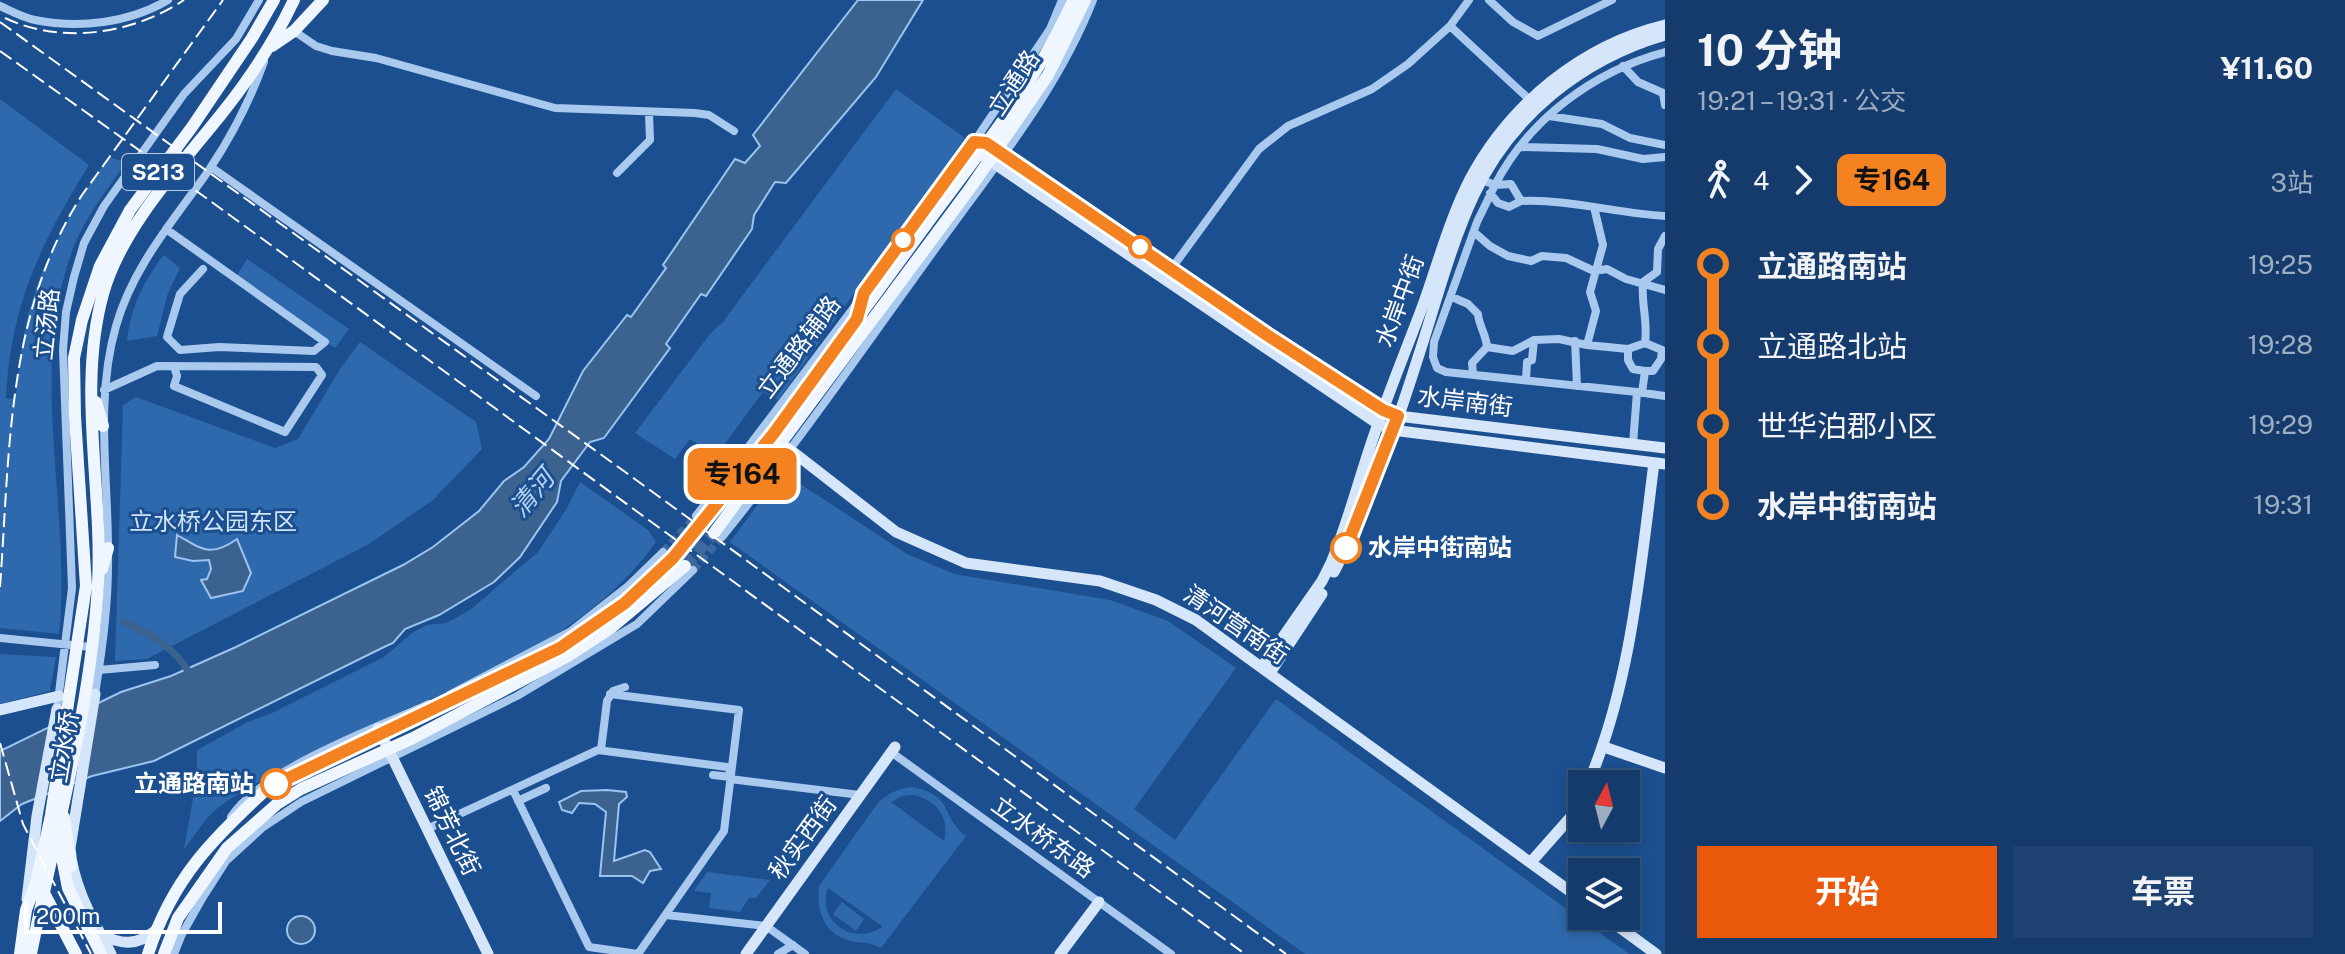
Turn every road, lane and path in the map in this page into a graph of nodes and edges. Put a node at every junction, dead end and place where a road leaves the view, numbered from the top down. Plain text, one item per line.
1 (168, 0) edge
2 (259, 0) edge
3 (274, 0) edge
4 (294, 0) edge
5 (323, 0) edge
6 (1062, 0) edge
7 (1073, 0) edge
8 (1085, 0) edge
9 (1093, 0) edge
10 (1469, 0) edge
11 (1489, 0) edge
12 (1612, 0) edge
13 (0, 6) edge
14 (1665, 25) edge
15 (1450, 26) junction
16 (294, 31) junction
17 (1665, 35) edge
18 (269, 48) junction
19 (1665, 52) edge
20 (1623, 66) junction
21 (1531, 101) junction
22 (1665, 105) edge
23 (649, 113) junction
24 (1549, 116) junction
25 (734, 131) dead end
26 (1665, 145) edge
27 (1520, 147) junction
28 (989, 153) junction
29 (1665, 157) edge
30 (211, 167) junction
31 (617, 173) dead end
32 (1482, 180) junction
33 (1492, 189) junction
34 (1521, 201) junction
35 (1594, 207) junction
36 (1665, 216) edge
37 (166, 229) junction
38 (1474, 232) junction
39 (1665, 236) edge
40 (927, 261) junction
41 (911, 268) junction
42 (1172, 268) junction
43 (203, 269) dead end
44 (1594, 271) junction
45 (1643, 282) junction
46 (1665, 290) edge
47 (864, 293) junction
48 (1452, 297) junction
49 (857, 319) junction
50 (1534, 340) junction
51 (1575, 341) junction
52 (1645, 343) junction
53 (1587, 345) junction
54 (1487, 347) junction
55 (1628, 349) junction
56 (1664, 350) edge
57 (74, 358) junction
58 (174, 366) junction
59 (1645, 371) junction
60 (1473, 374) junction
61 (1526, 380) junction
62 (1577, 386) junction
63 (98, 389) junction
64 (1640, 393) junction
65 (536, 396) dead end
66 (1665, 396) edge
67 (66, 404) junction
68 (1383, 410) junction
69 (1398, 416) junction
70 (1378, 424) junction
71 (103, 426) joint
72 (1392, 430) junction
73 (1633, 444) junction
74 (788, 448) junction
75 (1665, 448) edge
76 (1659, 464) edge
77 (71, 518) junction
78 (700, 520) joint
79 (82, 535) junction
80 (718, 535) joint
81 (108, 548) junction
82 (668, 555) tunnel mouth
83 (689, 568) joint
84 (98, 580) junction
85 (0, 638) edge
86 (595, 638) junction
87 (79, 645) junction
88 (579, 660) junction
89 (155, 665) dead end
90 (99, 670) junction
91 (1266, 670) junction
92 (625, 687) dead end
93 (95, 694) joint
94 (610, 694) junction
95 (67, 703) junction
96 (0, 710) edge
97 (380, 731) junction
98 (1604, 747) junction
99 (601, 750) junction
100 (893, 750) joint
101 (729, 753) dead end
102 (391, 755) junction
103 (1665, 768) edge
104 (1594, 770) edge
105 (730, 774) junction
106 (713, 775) dead end
107 (546, 788) dead end
108 (513, 790) junction
109 (860, 795) junction
110 (518, 801) junction
111 (299, 803) junction
112 (277, 804) junction
113 (70, 806) junction
114 (1568, 820) edge
115 (427, 829) junction
116 (52, 831) junction
117 (32, 860) junction
118 (1531, 862) junction
119 (71, 866) joint
120 (39, 887) junction
121 (1568, 890) edge
122 (1099, 902) junction
123 (26, 910) junction
124 (666, 915) junction
125 (766, 926) junction
126 (1623, 930) edge
127 (155, 931) junction
128 (100, 933) junction
129 (793, 945) junction
130 (20, 954) edge
131 (31, 954) edge
132 (76, 954) edge
133 (101, 954) edge
134 (111, 954) edge
135 (148, 954) edge
136 (164, 954) edge
137 (174, 954) edge
138 (488, 954) edge
139 (746, 954) edge
140 (778, 954) edge
141 (805, 954) edge
142 (1060, 954) edge
143 (1171, 954) edge
144 (1656, 954) edge

1 - 13 street
2 - 67 street, 立汤路 / S213
3 - 57 main road, 立汤路 / S213
4 - 18 main road, 立汤路 / S213
5 - 16 main road
6 - 28 street, 立通路辅路
7 - 28 main road, 立通路
8 - 28 main road, 立通路
9 - 28 street, 立通路辅路
10 - 15 street
11 - 12 street
14 - 21 street, 水岸中街
15 - 21 street
15 - 42 street
16 - 18 main road
16 - 23 street
17 - 32 street, 水岸中街
18 - 30 street, 立汤路 / S213
18 - 63 main road, 立汤路 / S213
19 - 20 street
20 - 22 street
20 - 24 street
21 - 68 street, 水岸中街
23 - 25 street
23 - 31 street
24 - 26 street
24 - 27 street
27 - 29 street
27 - 33 street
28 - 40 street, 立通路辅路
28 - 41 main road, 立通路
28 - 42 street, 水岸南街
28 - 47 street, 立通路辅路
28 - 49 main road, 立通路
28 - 70 street, 水岸南街
30 - 37 street, 立汤路 / S213
30 - 65 street
32 - 33 street
32 - 69 street, 水岸中街
33 - 34 street
33 - 34 street
33 - 38 street
34 - 35 street
35 - 36 street
35 - 44 street
37 - 43 street
37 - 63 street, 立汤路 / S213
38 - 44 street
38 - 48 street
39 - 45 street
40 - 41 main road
40 - 74 street, 立通路辅路
41 - 80 main road, 立通路
42 - 68 street, 水岸南街
44 - 45 street
44 - 53 street
45 - 46 street
45 - 52 street
47 - 49 main road
47 - 78 street, 立通路辅路
48 - 54 street
48 - 60 street
49 - 78 main road, 立通路
50 - 51 street
50 - 54 street
50 - 61 street
51 - 53 street
51 - 62 street
52 - 55 street
52 - 56 street
53 - 55 street
54 - 60 street
55 - 59 street
56 - 59 street
57 - 67 main road
57 - 79 main road, 立汤路 / S213
58 - 58 street
58 - 63 street
59 - 64 street
60 - 61 street
61 - 62 street
62 - 64 street
63 - 71 main road
63 - 84 main road, 立汤路 / S213
64 - 66 street
64 - 73 street
67 - 77 street, 立汤路 / S213
68 - 69 street, 水岸南街
68 - 70 street, 水岸中街
69 - 72 street, 水岸中街
69 - 73 street, 水岸南街
70 - 72 street, 水岸南街
70 - 91 street, 水岸中街
71 - 81 street
72 - 76 street, 水岸南街
72 - 91 street, 水岸中街
73 - 75 street, 水岸南街
74 - 80 street, 立通路辅路
74 - 91 street, 清河营南街
76 - 98 street
77 - 79 main road
77 - 87 street, 立汤路 / S213
79 - 87 main road, 立汤路 / S213
81 - 84 main road
81 - 90 street
82 - 97 main road
83 - 86 main road
83 - 88 street
84 - 87 main road, 立汤路 / S213
85 - 87 street
86 - 88 main road
86 - 102 main road
87 - 95 main road, 立汤路 / S213
87 - 95 street, 立汤路 / S213
88 - 102 street
89 - 90 street
90 - 93 street
91 - 118 street, 清河营南街
92 - 94 street
93 - 113 street, 立水桥
94 - 99 street
94 - 105 street
95 - 96 street
95 - 113 main road, 立水桥
95 - 116 main road, 立水桥
95 - 117 street, 立水桥
97 - 102 street, 锦芳北街
97 - 127 main road
98 - 103 street
98 - 104 street
99 - 105 street
99 - 108 street
100 - 109 street, 秋实西街
100 - 122 street, 立水桥东路
101 - 105 street
102 - 111 street
102 - 112 main road
102 - 115 street, 锦芳北街
105 - 106 street
105 - 109 street
105 - 124 street
107 - 110 street
108 - 110 street
108 - 115 street
109 - 125 street, 秋实西街
110 - 124 street
111 - 112 main road
111 - 137 street
112 - 136 main road
113 - 116 main road
113 - 119 main road
114 - 118 street
115 - 138 street, 锦芳北街
116 - 117 main road
116 - 120 main road
116 - 133 main road
117 - 123 street, 立水桥
118 - 121 street, 清河营南街
119 - 128 street
120 - 123 main road
120 - 131 main road
120 - 132 main road
122 - 142 street
122 - 143 street, 立水桥东路
123 - 130 main road
124 - 125 street
125 - 129 street
125 - 139 street, 秋实西街
126 - 144 street
127 - 128 street
127 - 135 main road
128 - 134 street
129 - 140 street
129 - 141 street

